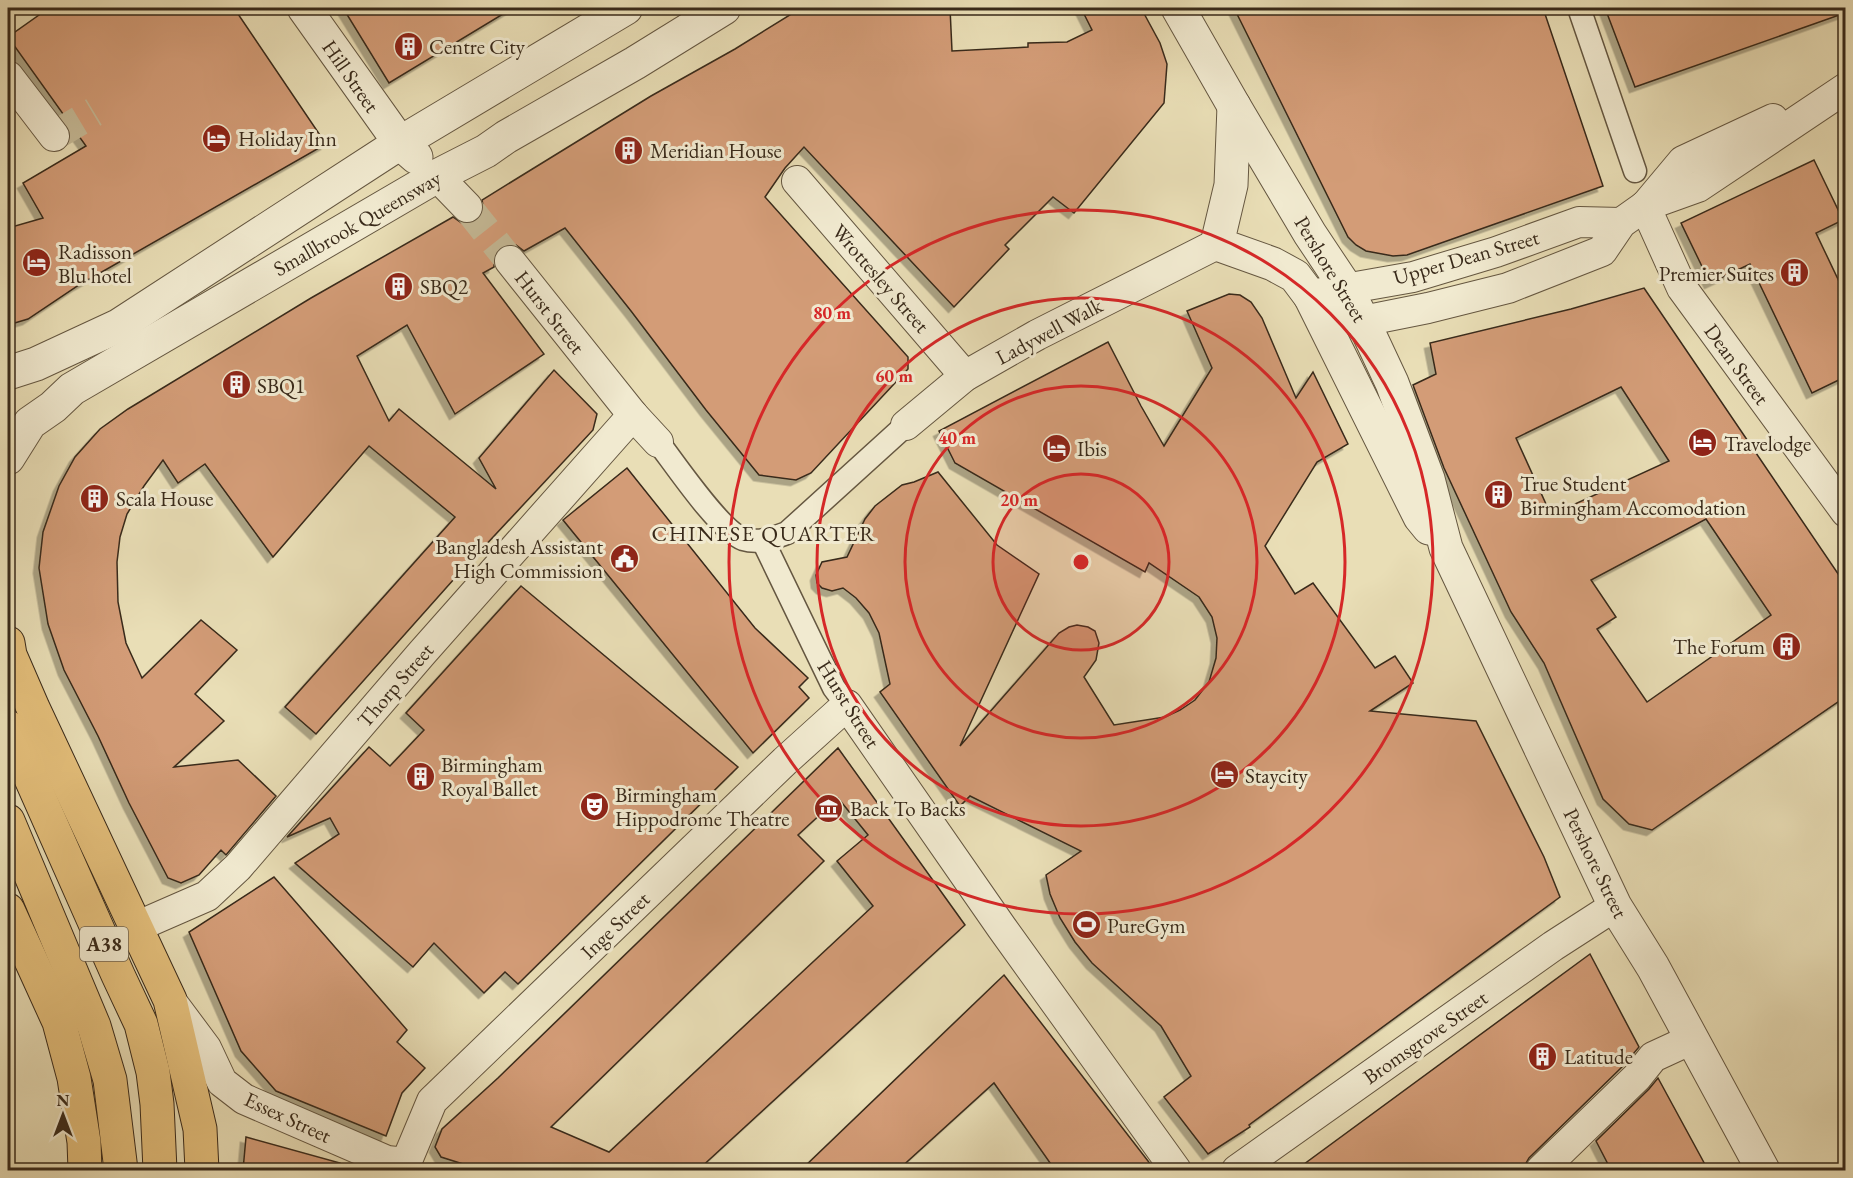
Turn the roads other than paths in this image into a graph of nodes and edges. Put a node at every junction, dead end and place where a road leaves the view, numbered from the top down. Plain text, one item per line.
1 (304, 8) edge
2 (626, 8) edge
3 (724, 8) edge
4 (1178, 8) edge
5 (1579, 8) edge
6 (8, 76) edge
7 (1845, 87) edge
8 (1234, 106) junction
9 (54, 136) dead end
10 (400, 143) junction
11 (1635, 171) dead end
12 (437, 176) junction
13 (797, 181) dead end
14 (1645, 206) junction
15 (467, 207) tunnel mouth
16 (1621, 223) junction
17 (1217, 244) junction
18 (510, 261) tunnel mouth
19 (1346, 288) junction
20 (1311, 296) junction
21 (1364, 321) junction
22 (8, 373) edge
23 (965, 376) junction
24 (633, 415) junction
25 (906, 425) joint
26 (658, 442) joint
27 (8, 458) edge
28 (1845, 512) edge
29 (763, 541) junction
30 (1446, 548) junction
31 (8, 643) edge
32 (847, 705) junction
33 (8, 727) edge
34 (8, 821) edge
35 (1615, 906) junction
36 (8, 910) edge
37 (136, 927) junction
38 (170, 1000) junction
39 (1692, 1039) junction
40 (409, 1167) edge
41 (86, 1170) edge
42 (121, 1170) edge
43 (160, 1170) edge
44 (202, 1170) edge
45 (1176, 1170) edge
46 (1237, 1170) edge
47 (1541, 1170) edge
48 (1762, 1170) edge

1 - 10 street, Hill Street
2 - 10 street, Smallbrook Queensway
3 - 12 street, Smallbrook Queensway
4 - 8 street, Pershore Street
5 - 11 street
6 - 9 street
7 - 14 street, Upper Dean Street
8 - 17 street
8 - 19 street, Pershore Street
10 - 12 street, Hill Street
10 - 22 street, Smallbrook Queensway
12 - 15 street
12 - 27 street, Smallbrook Queensway
13 - 23 street, Wrottesley Street
14 - 16 street, Upper Dean Street
14 - 28 street, Dean Street
16 - 19 street, Upper Dean Street
16 - 21 street, Upper Dean Street
17 - 20 street
17 - 23 street, Ladywell Walk
18 - 24 street, Hurst Street
19 - 20 street, Upper Dean Street
19 - 21 street, Pershore Street
20 - 21 street
20 - 30 street, Pershore Street
21 - 30 street, Pershore Street
23 - 25 street, Ladywell Walk
24 - 26 street, Hurst Street
24 - 37 street, Thorp Street
25 - 29 street, Ladywell Walk
26 - 29 street, Hurst Street
29 - 32 street, Hurst Street
30 - 35 street, Pershore Street
31 - 37 highway
32 - 40 street, Inge Street
32 - 45 street, Hurst Street
33 - 43 highway, A38
34 - 42 highway, A38
35 - 39 street, Pershore Street
35 - 46 street, Bromsgrove Street
36 - 41 highway
37 - 38 highway
38 - 40 street, Essex Street
38 - 44 highway
39 - 47 street
39 - 48 street, Pershore Street

